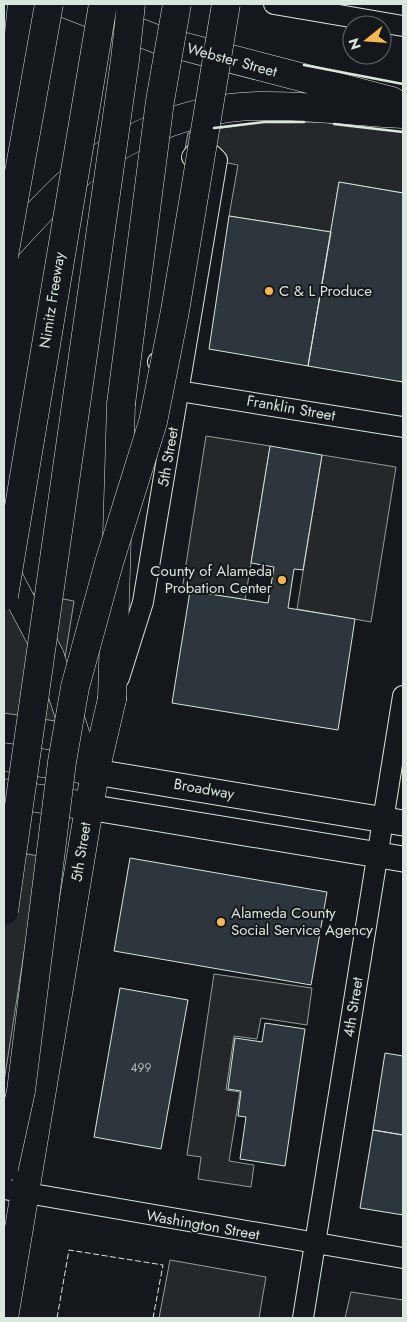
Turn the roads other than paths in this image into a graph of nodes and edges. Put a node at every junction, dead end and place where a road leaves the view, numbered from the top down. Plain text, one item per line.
1 (22, 4) edge
2 (49, 4) edge
3 (66, 4) edge
4 (103, 4) edge
5 (131, 4) edge
6 (177, 4) edge
7 (226, 4) edge
8 (274, 4) edge
9 (403, 26) edge
10 (403, 104) edge
11 (403, 114) edge
12 (4, 176) edge
13 (4, 250) edge
14 (4, 256) edge
15 (179, 391) junction
16 (403, 427) edge
17 (4, 569) edge
18 (4, 596) edge
19 (403, 696) edge
20 (112, 699) junction
21 (4, 757) edge
22 (95, 772) junction
23 (4, 793) edge
24 (88, 807) junction
25 (393, 821) edge
26 (377, 855) junction
27 (403, 859) edge
28 (4, 911) edge
29 (4, 1168) edge
30 (14, 1191) edge
31 (315, 1244) junction
32 (403, 1258) edge
33 (4, 1318) edge
34 (303, 1318) edge

1 - 12 main road
2 - 14 main road, bridge
3 - 10 main road, Webster Street
4 - 18 main road, Nimitz Freeway, bridge
5 - 28 main road, bridge
6 - 20 main road, bridge
7 - 29 main road, bridge
8 - 9 street
11 - 13 main road
15 - 15 street, 5th Street
15 - 16 street, Franklin Street
15 - 20 street, 5th Street
17 - 22 main road
19 - 25 street, 4th Street
20 - 22 main road, 5th Street
21 - 22 main road, Broadway
22 - 24 main road, 5th Street
22 - 25 street, Broadway
23 - 24 main road
24 - 26 street
24 - 30 main road, 5th Street
25 - 26 street, 4th Street
26 - 27 street
26 - 31 street, 4th Street
30 - 31 street, Washington Street
30 - 33 main road, 5th Street
31 - 32 street, Washington Street
31 - 34 street, 4th Street

